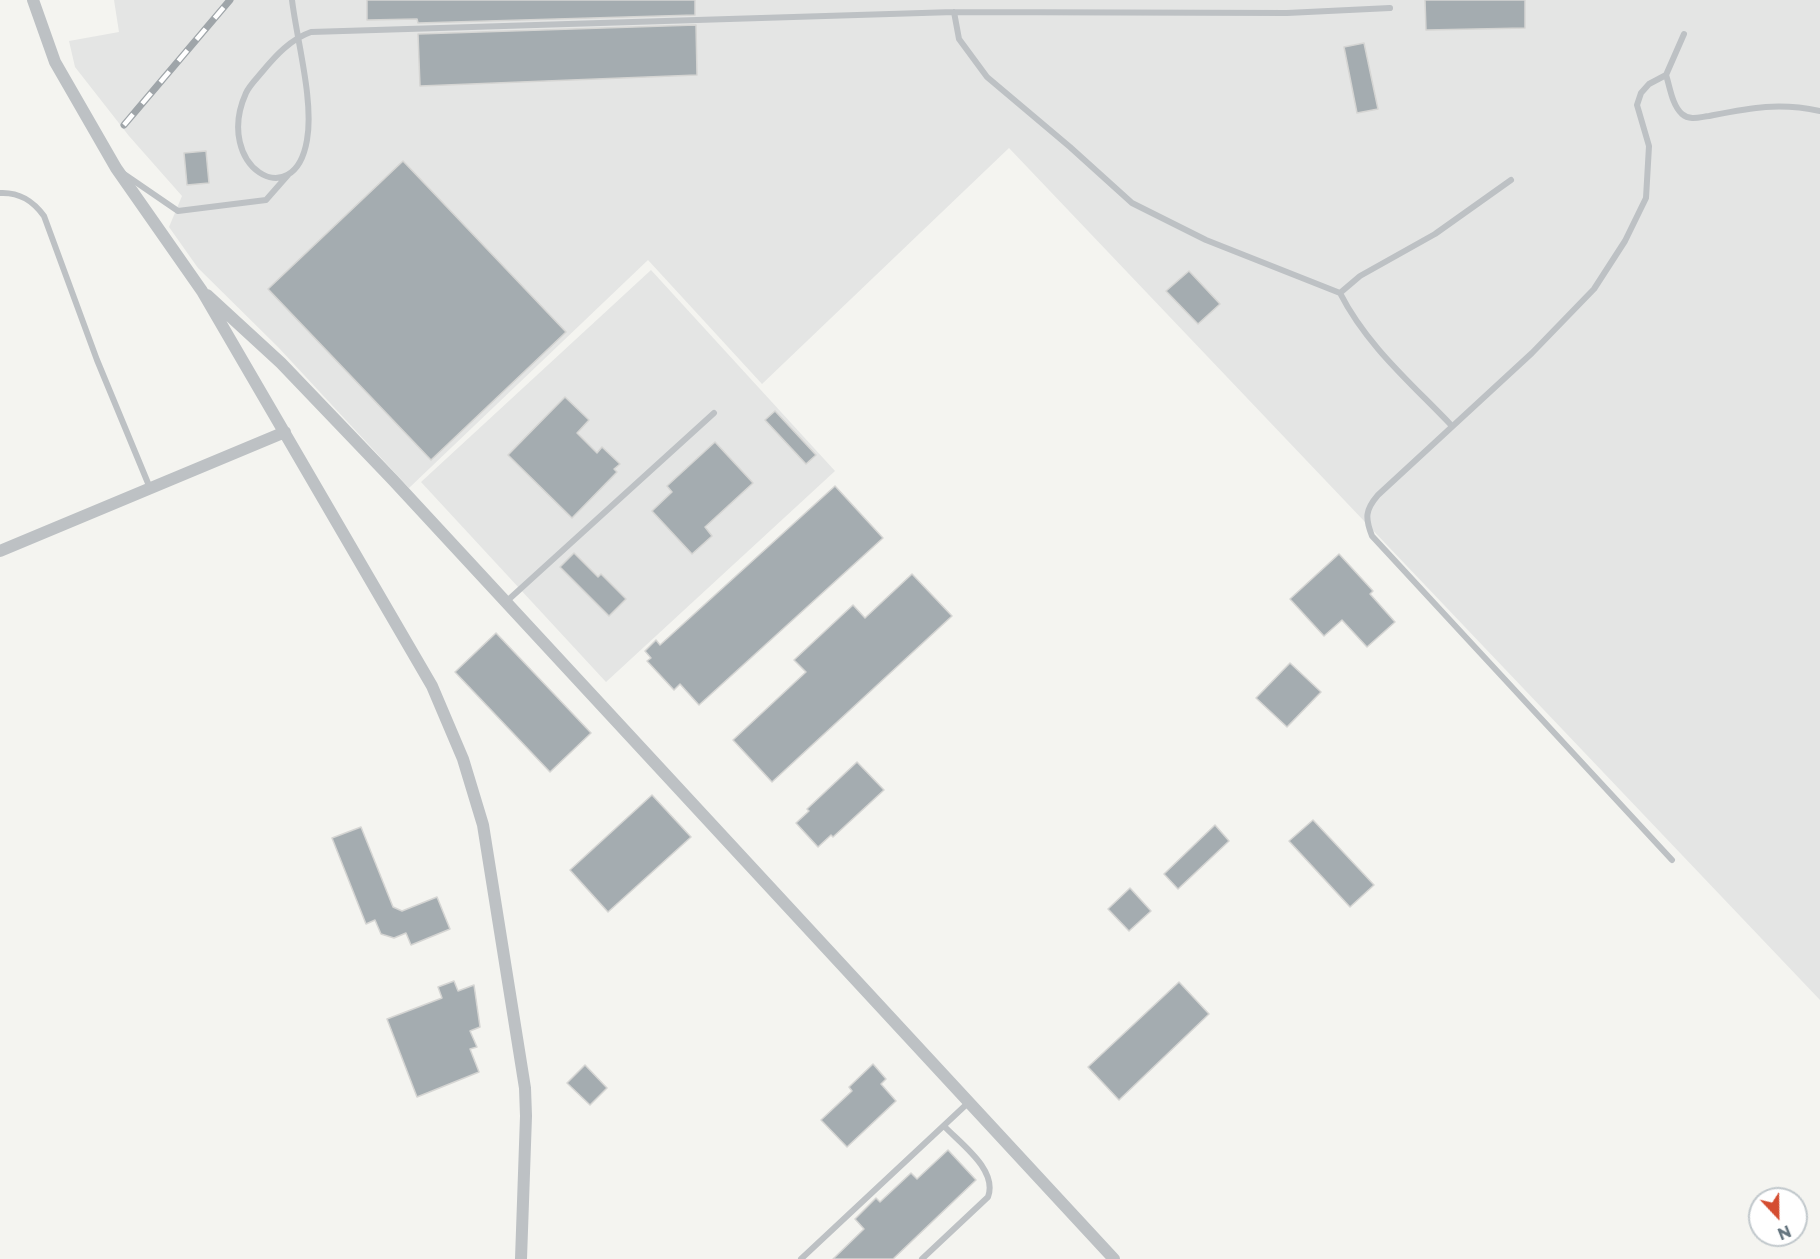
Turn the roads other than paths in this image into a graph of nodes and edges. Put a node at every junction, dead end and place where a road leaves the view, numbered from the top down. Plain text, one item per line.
1 (33, 0) edge
2 (292, 0) edge
3 (1390, 8) dead end
4 (954, 12) junction
5 (1684, 34) dead end
6 (297, 37) junction
7 (1666, 75) junction
8 (1820, 111) edge
9 (116, 168) junction
10 (289, 174) junction
11 (1510, 180) dead end
12 (0, 193) edge
13 (202, 291) junction
14 (1340, 293) junction
15 (714, 413) dead end
16 (1451, 425) junction
17 (285, 432) junction
18 (150, 489) junction
19 (0, 551) edge
20 (507, 601) junction
21 (1672, 860) dead end
22 (969, 1102) junction
23 (944, 1126) junction
24 (521, 1259) edge
25 (801, 1259) edge
26 (922, 1259) edge
27 (1114, 1259) edge

1 - 9 street
2 - 6 lane
3 - 4 lane
4 - 6 lane
4 - 14 lane
5 - 7 lane
6 - 10 lane
6 - 10 lane
7 - 8 lane
7 - 16 lane
9 - 10 lane
9 - 13 street
11 - 14 lane
12 - 18 lane
13 - 17 street
13 - 20 street
14 - 16 lane
15 - 20 lane
16 - 21 lane
17 - 18 street
17 - 24 street
18 - 19 street
20 - 22 street
22 - 23 lane
22 - 27 street
23 - 25 lane
23 - 26 lane

